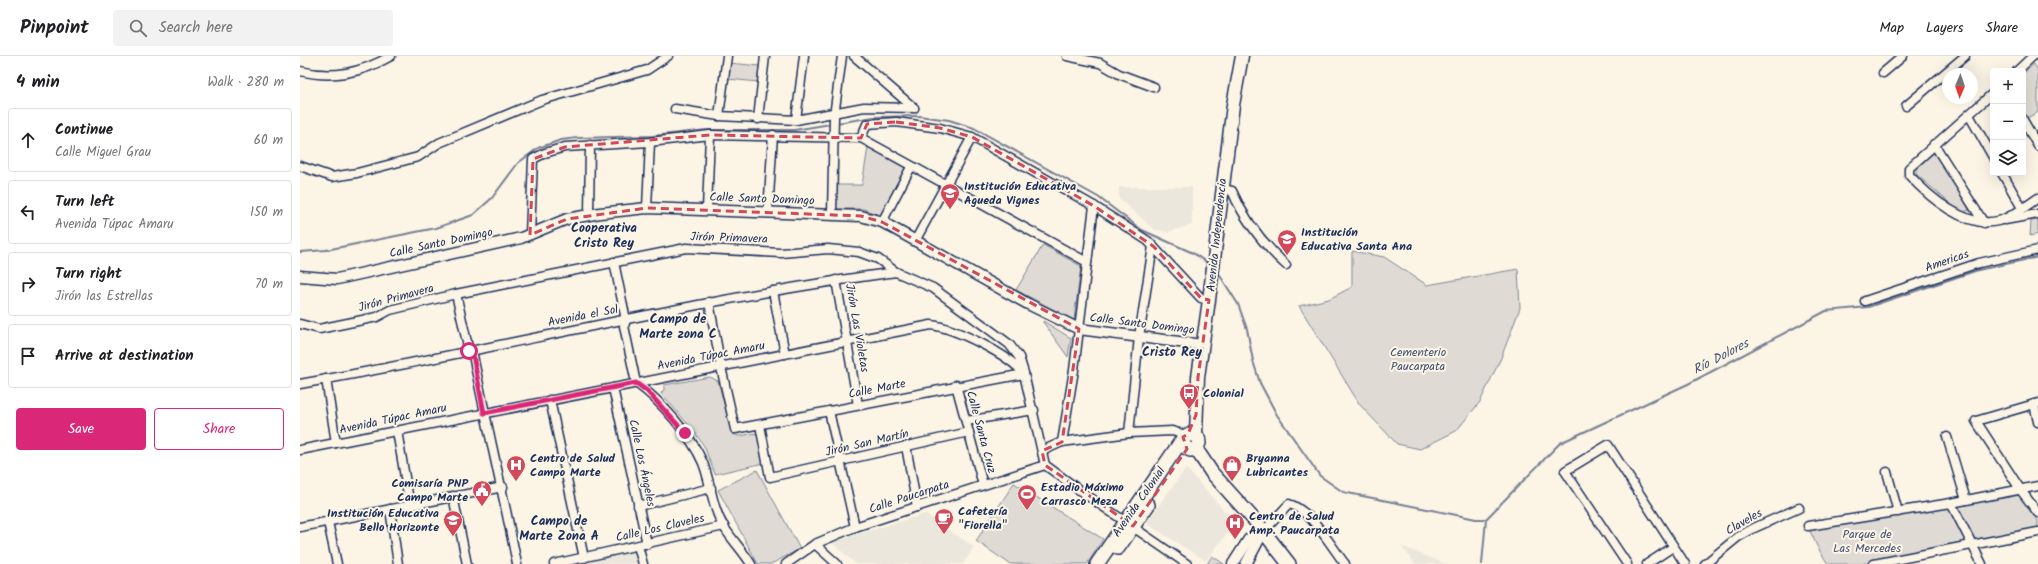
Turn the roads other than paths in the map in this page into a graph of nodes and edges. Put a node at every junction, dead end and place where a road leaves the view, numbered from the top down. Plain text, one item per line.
1 (391, 56) edge
2 (668, 56) edge
3 (727, 56) edge
4 (766, 56) edge
5 (804, 56) edge
6 (842, 56) edge
7 (854, 56) edge
8 (1067, 56) edge
9 (1242, 56) edge
10 (1903, 56) edge
11 (1965, 56) edge
12 (2033, 56) edge
13 (2037, 56) edge
14 (2038, 61) edge
15 (2020, 68) edge
16 (300, 71) edge
17 (1883, 73) dead end
18 (1154, 87) dead end
19 (1990, 96) edge
20 (1906, 106) dead end
21 (675, 109) dead end
22 (835, 114) junction
23 (1969, 115) junction
24 (719, 116) junction
25 (758, 119) junction
26 (796, 120) junction
27 (2026, 125) edge
28 (834, 134) junction
29 (710, 135) junction
30 (773, 135) junction
31 (972, 137) junction
32 (861, 138) junction
33 (650, 142) junction
34 (1934, 144) junction
35 (590, 145) junction
36 (2038, 146) edge
37 (1990, 153) edge
38 (300, 166) edge
39 (912, 167) junction
40 (2004, 176) edge
41 (947, 186) junction
42 (1222, 189) junction
43 (2038, 198) edge
44 (1094, 206) junction
45 (647, 208) junction
46 (2022, 208) junction
47 (707, 209) junction
48 (768, 212) junction
49 (589, 214) junction
50 (832, 214) junction
51 (2038, 214) edge
52 (1999, 221) junction
53 (882, 222) junction
54 (1984, 224) junction
55 (530, 235) junction
56 (915, 241) junction
57 (1153, 246) junction
58 (2038, 250) edge
59 (614, 262) junction
60 (1087, 262) junction
61 (1286, 266) dead end
62 (896, 272) junction
63 (300, 276) edge
64 (836, 280) junction
65 (773, 291) junction
66 (456, 294) junction
67 (1209, 300) junction
68 (1865, 301) dead end
69 (709, 302) junction
70 (626, 320) junction
71 (300, 324) edge
72 (1079, 329) junction
73 (1139, 337) junction
74 (847, 342) junction
75 (1202, 345) junction
76 (470, 351) junction
77 (785, 354) junction
78 (720, 367) junction
79 (1024, 374) junction
80 (326, 379) junction
81 (636, 383) junction
82 (300, 384) edge
83 (956, 386) junction
84 (613, 388) junction
85 (550, 400) junction
86 (2036, 403) edge
87 (858, 405) junction
88 (1034, 410) junction
89 (829, 411) junction
90 (484, 413) junction
91 (966, 421) junction
92 (2038, 422) edge
93 (760, 424) junction
94 (397, 431) junction
95 (969, 432) junction
96 (1129, 433) junction
97 (1947, 437) dead end
98 (1189, 440) junction
99 (1062, 442) junction
100 (336, 443) junction
101 (906, 446) junction
102 (300, 450) edge
103 (1042, 451) junction
104 (841, 461) junction
105 (1045, 465) junction
106 (1887, 472) dead end
107 (983, 485) junction
108 (2038, 486) edge
109 (502, 487) junction
110 (710, 488) junction
111 (2020, 489) junction
112 (454, 496) junction
113 (1966, 500) junction
114 (1950, 503) junction
115 (410, 506) junction
116 (638, 506) junction
117 (917, 507) junction
118 (1799, 508) dead end
119 (390, 509) junction
120 (1898, 512) junction
121 (2038, 513) edge
122 (328, 522) junction
123 (1130, 523) junction
124 (724, 526) junction
125 (1808, 526) dead end
126 (300, 527) edge
127 (855, 527) junction
128 (1263, 532) junction
129 (2038, 532) edge
130 (646, 544) junction
131 (815, 544) junction
132 (1972, 545) junction
133 (638, 546) junction
134 (1673, 547) junction
135 (1915, 556) junction
136 (584, 558) junction
137 (337, 564) edge
138 (398, 564) edge
139 (467, 564) edge
140 (517, 564) edge
141 (554, 564) edge
142 (643, 564) edge
143 (751, 564) edge
144 (786, 564) edge
145 (837, 564) edge
146 (1097, 564) edge
147 (1107, 564) edge
148 (1188, 564) edge
149 (1233, 564) edge
150 (1246, 564) edge
151 (1289, 564) edge
152 (1345, 564) edge
153 (1628, 564) edge
154 (1647, 564) edge
155 (1685, 564) edge
156 (1705, 564) edge
157 (1874, 564) edge
158 (1919, 564) edge
159 (1982, 564) edge

1 - 16 street
2 - 38 street
3 - 24 street
4 - 25 street
5 - 26 street
6 - 22 street
7 - 22 street
8 - 18 street
9 - 42 main road, Avenida Independencia
10 - 17 street
11 - 20 street
12 - 15 street
13 - 14 street
19 - 23 street
21 - 24 street
22 - 26 street
22 - 28 street
23 - 34 street
23 - 37 street
24 - 25 street
25 - 26 street
27 - 36 street
28 - 30 street
28 - 32 street
28 - 50 street
29 - 30 street
29 - 33 street
29 - 47 street
30 - 48 street
31 - 32 street
31 - 41 street
31 - 44 street
32 - 39 street
33 - 35 street
33 - 45 street
34 - 54 street
34 - 54 street
35 - 49 street
35 - 55 street
39 - 41 street
39 - 53 street
40 - 46 street
41 - 56 street
41 - 60 street
42 - 61 street
42 - 67 main road, Avenida Independencia
43 - 46 street
44 - 57 street
44 - 60 street
45 - 47 street, Calle Santo Domingo
45 - 49 street, Calle Santo Domingo
46 - 52 street
47 - 48 street, Calle Santo Domingo
48 - 50 street, Calle Santo Domingo
49 - 55 street, Calle Santo Domingo
50 - 53 street, Calle Santo Domingo
51 - 52 street
52 - 54 street
53 - 56 street, Calle Santo Domingo
55 - 63 street, Calle Santo Domingo
56 - 72 street, Calle Santo Domingo
57 - 67 street
57 - 73 street
58 - 68 street, Americas
59 - 62 street, Jirón Primavera
59 - 66 street, Jirón Primavera
59 - 70 street
60 - 72 street
62 - 64 street, Avenida el Sol
62 - 79 street, Jirón Primavera
64 - 65 street, Avenida el Sol
64 - 74 street, Jirón Las Violetas
65 - 69 street, Avenida el Sol
65 - 77 street
66 - 71 street, Jirón Primavera
66 - 76 street
67 - 75 main road, Avenida Independencia
69 - 70 street, Avenida el Sol
69 - 78 street
70 - 76 street, Avenida el Sol
70 - 81 street
72 - 73 street, Calle Santo Domingo
72 - 99 street
73 - 75 street, Calle Santo Domingo
73 - 96 street
74 - 77 street, Avenida Túpac Amaru
74 - 79 street, Avenida Túpac Amaru
74 - 87 street, Jirón Las Violetas
75 - 98 main road, Avenida Independencia
76 - 80 street, Avenida el Sol
76 - 90 street
77 - 78 street, Avenida Túpac Amaru
78 - 81 street, Avenida Túpac Amaru
78 - 93 street, Calle Marte
79 - 83 street, Calle Marte
79 - 88 street
80 - 82 street, Avenida el Sol
80 - 100 street
81 - 84 street, Avenida Túpac Amaru
81 - 110 street
83 - 87 street, Calle Marte
83 - 91 street, Calle Santa Cruz
84 - 85 street, Avenida Túpac Amaru
84 - 116 street, Calle Los Ángeles
85 - 90 street, Avenida Túpac Amaru
85 - 136 street
86 - 92 street
86 - 111 street
87 - 89 street, Calle Marte
88 - 91 street
88 - 103 street
89 - 93 street, Calle Marte
89 - 104 street
90 - 94 street, Avenida Túpac Amaru
90 - 109 street
91 - 95 street, Calle Santa Cruz
93 - 104 street, Jirón San Martín
94 - 100 street, Avenida Túpac Amaru
94 - 115 street
95 - 101 street, Jirón San Martín
95 - 107 street, Calle Santa Cruz
96 - 98 street
96 - 99 street
97 - 113 street
98 - 123 main road, Avenida Colonial
98 - 128 main road
99 - 103 street
100 - 102 street, Avenida Túpac Amaru
101 - 104 street, Jirón San Martín
101 - 117 street
103 - 105 street
104 - 127 street
105 - 107 street, Calle Paucarpata
105 - 123 street
106 - 120 street
107 - 117 street, Calle Paucarpata
108 - 111 street
109 - 112 street
109 - 140 street
110 - 116 street
110 - 124 street
111 - 113 street
111 - 121 street
112 - 115 street
112 - 139 street
113 - 114 street
114 - 120 street
114 - 132 street
115 - 119 street
116 - 130 street, Calle Los Ángeles
117 - 127 street, Calle Paucarpata
118 - 156 street, Claveles
119 - 122 street
119 - 138 street
120 - 125 street
122 - 126 street
122 - 137 street
123 - 146 main road, Avenida Colonial
123 - 147 main road, Avenida Colonial
123 - 148 street
124 - 130 street, Calle Los Claveles
124 - 143 street
127 - 131 street, Calle Paucarpata
128 - 149 street
128 - 150 street
128 - 151 main road
128 - 152 street
129 - 132 street
130 - 133 street, Calle Los Claveles
131 - 144 street, Calle Paucarpata
131 - 145 street
132 - 135 street
132 - 159 street
133 - 136 street, Calle Los Claveles
133 - 142 street
134 - 153 street
134 - 154 street
134 - 155 street
135 - 157 street
135 - 158 street
136 - 141 street, Calle Los Claveles

